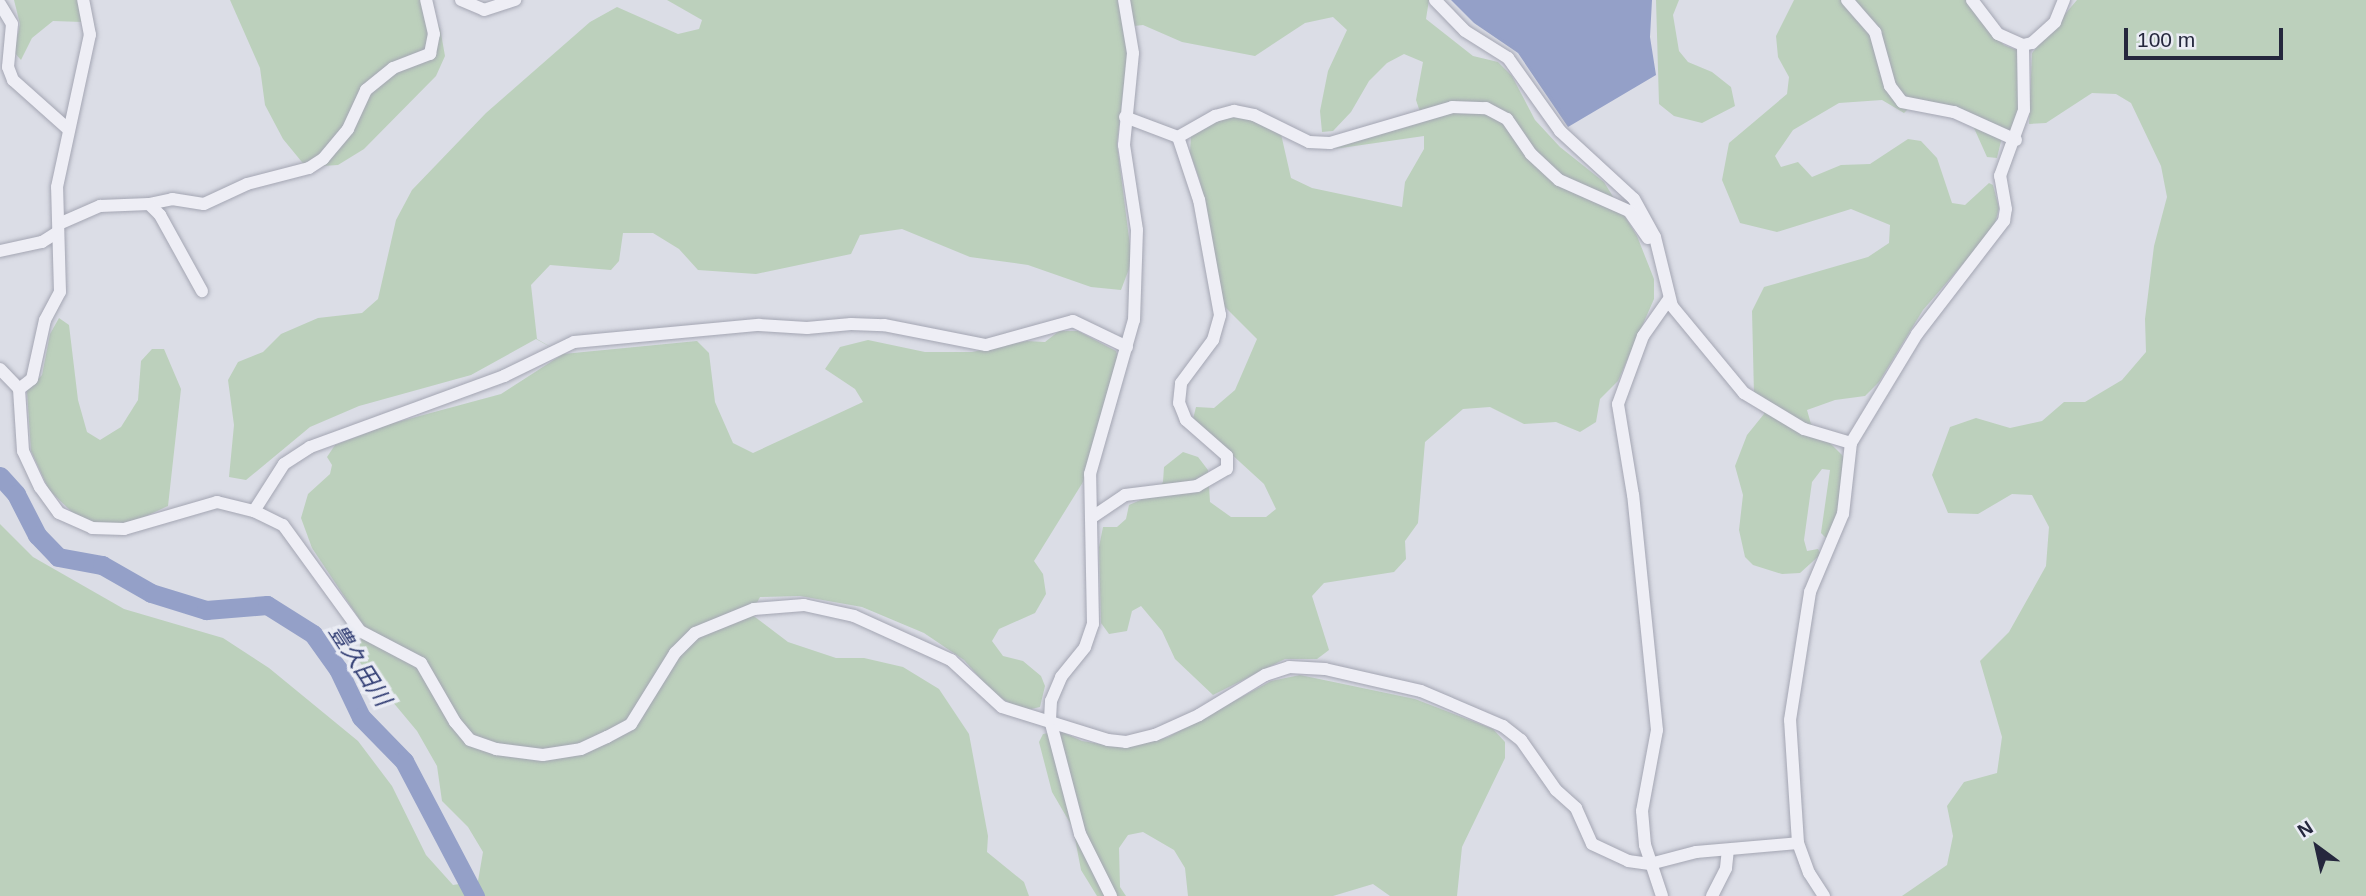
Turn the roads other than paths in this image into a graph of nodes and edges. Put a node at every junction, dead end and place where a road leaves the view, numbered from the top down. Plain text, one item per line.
1 (83, 0) edge
2 (426, 0) edge
3 (461, 0) edge
4 (515, 0) edge
5 (1124, 0) edge
6 (1435, 0) edge
7 (1847, 0) edge
8 (1972, 0) edge
9 (2064, 0) edge
10 (0, 4) edge
11 (2022, 45) junction
12 (1125, 117) junction
13 (68, 130) junction
14 (1178, 137) junction
15 (2016, 140) junction
16 (149, 204) junction
17 (59, 227) junction
18 (0, 251) edge
19 (1661, 265) junction
20 (202, 291) dead end
21 (1669, 299) junction
22 (1127, 347) junction
23 (0, 369) edge
24 (19, 388) junction
25 (1852, 443) junction
26 (254, 511) junction
27 (1094, 516) junction
28 (1050, 720) junction
29 (1798, 843) junction
30 (1728, 850) junction
31 (1650, 864) junction
32 (1111, 896) edge
33 (1662, 896) edge
34 (1712, 896) edge
35 (1824, 896) edge

1 - 13 street
2 - 16 street
3 - 4 street
5 - 12 street
6 - 19 street
7 - 15 street
8 - 11 street
9 - 11 street
10 - 13 street
11 - 15 street
12 - 14 street
12 - 22 street
13 - 17 street
14 - 19 street
14 - 27 street
15 - 25 street
16 - 17 street
16 - 20 street
17 - 18 street
17 - 24 street
19 - 21 street
21 - 25 street
21 - 31 street
22 - 26 street
22 - 27 street
23 - 24 street
24 - 26 street
25 - 29 street
26 - 28 street
27 - 28 street
28 - 31 street
28 - 32 street
29 - 30 street
29 - 35 street
30 - 31 street
30 - 34 street
31 - 33 street

